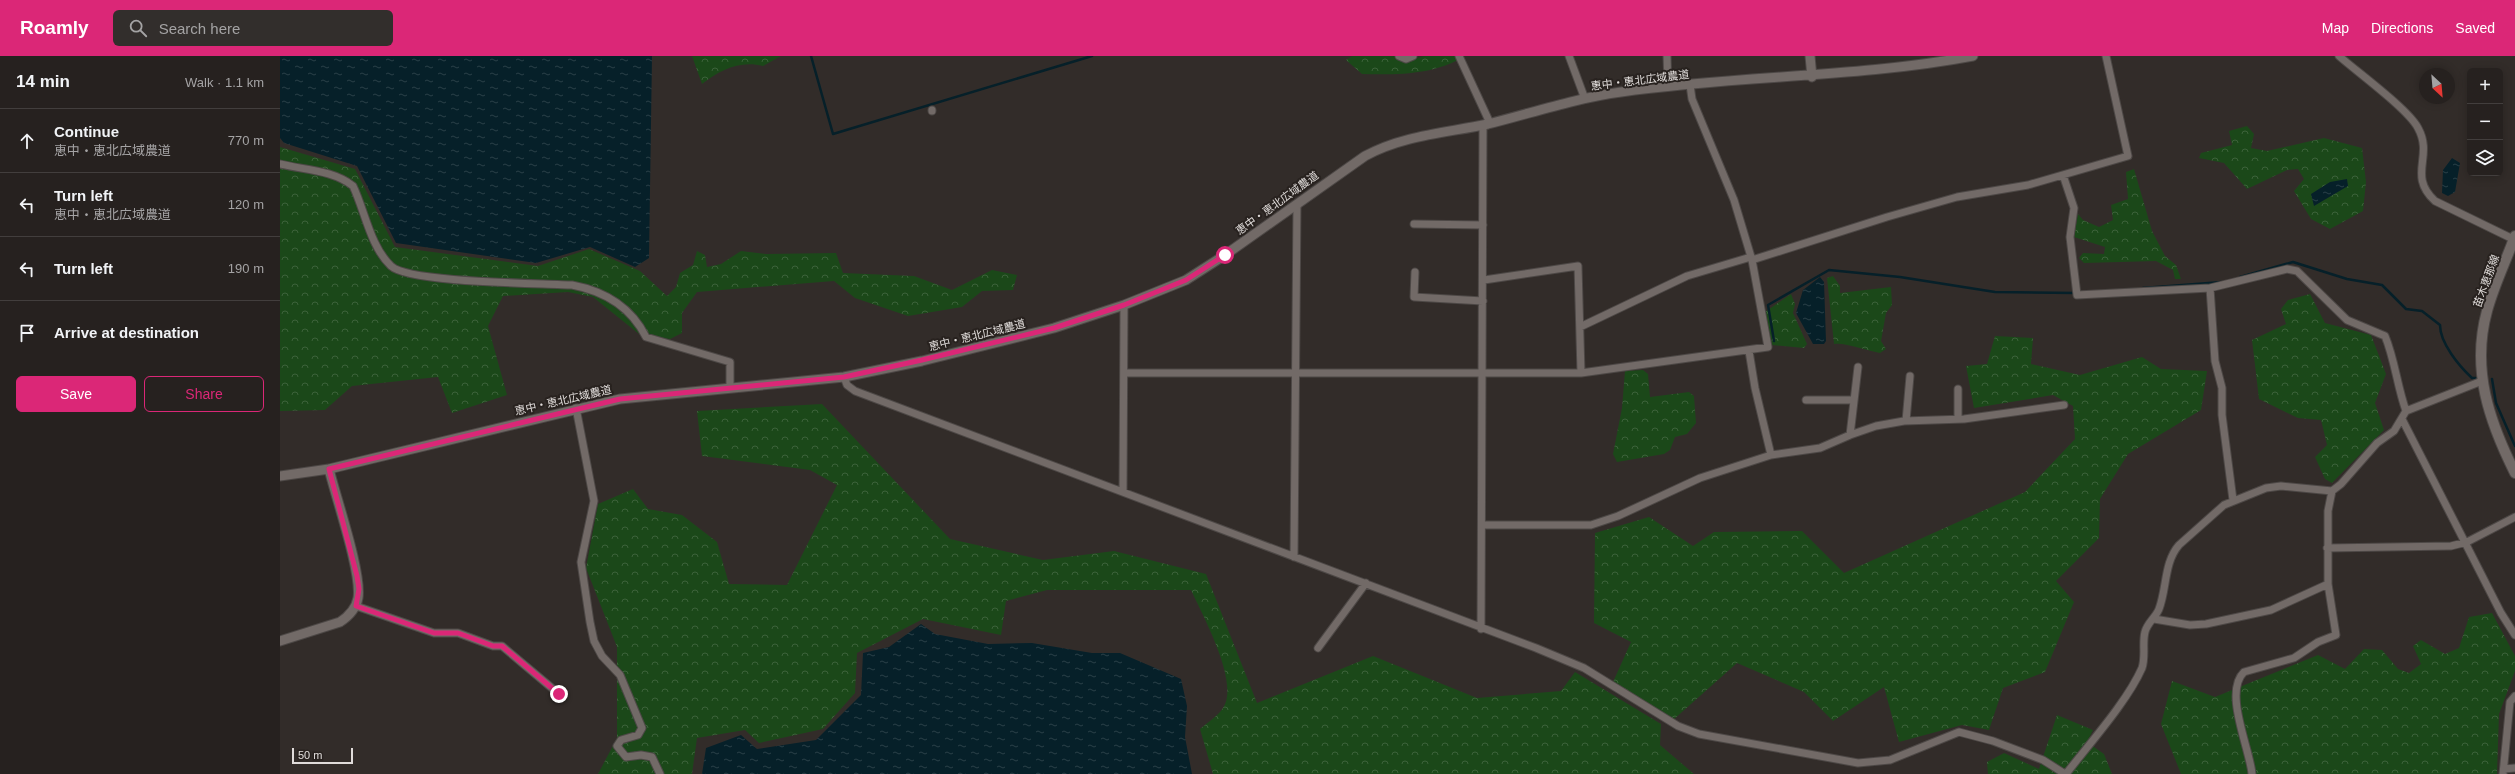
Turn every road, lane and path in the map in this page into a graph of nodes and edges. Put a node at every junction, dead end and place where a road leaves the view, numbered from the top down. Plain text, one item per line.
1 (1399, 56) edge
2 (1413, 56) edge
3 (1459, 56) edge
4 (1569, 56) edge
5 (1667, 56) edge
6 (1810, 56) edge
7 (1973, 56) edge
8 (2106, 56) edge
9 (2339, 56) edge
10 (1812, 76) junction
11 (1690, 85) junction
12 (1668, 87) junction
13 (1585, 99) junction
14 (1486, 124) junction
15 (280, 164) edge
16 (2063, 175) junction
17 (1296, 204) junction
18 (1414, 224) dead end
19 (1483, 225) junction
20 (2515, 239) edge
21 (1751, 259) junction
22 (1415, 272) dead end
23 (1484, 280) junction
24 (2210, 288) junction
25 (1483, 301) junction
26 (1124, 305) junction
27 (1580, 327) junction
28 (1749, 351) junction
29 (1858, 367) dead end
30 (1294, 372) junction
31 (1482, 372) junction
32 (1125, 373) junction
33 (1581, 373) junction
34 (1910, 376) dead end
35 (844, 377) junction
36 (2482, 381) junction
37 (730, 388) junction
38 (1958, 389) dead end
39 (1806, 400) dead end
40 (1854, 400) junction
41 (2064, 405) dead end
42 (576, 408) junction
43 (2406, 410) junction
44 (1958, 419) junction
45 (2402, 419) junction
46 (1906, 421) junction
47 (1850, 435) junction
48 (1771, 455) junction
49 (329, 469) junction
50 (2515, 473) edge
51 (280, 476) edge
52 (2332, 491) junction
53 (1123, 492) junction
54 (2233, 500) junction
55 (2515, 517) edge
56 (1483, 525) junction
57 (2467, 542) junction
58 (2327, 548) junction
59 (1294, 557) junction
60 (1366, 583) junction
61 (2328, 584) junction
62 (356, 606) junction
63 (2154, 619) junction
64 (1482, 629) junction
65 (2515, 635) edge
66 (280, 642) edge
67 (1318, 648) dead end
68 (559, 694) dead end
69 (2515, 696) edge
70 (2515, 768) edge
71 (2504, 771) edge
72 (660, 774) edge
73 (2066, 774) edge
74 (2252, 774) edge

1 - 2 street
3 - 14 street
4 - 13 street
5 - 12 street
6 - 10 street
7 - 10 street, 恵中・恵北広域農道
8 - 16 street
9 - 20 street
10 - 11 street, 恵中・恵北広域農道
11 - 12 street, 恵中・恵北広域農道
11 - 21 street
12 - 13 street, 恵中・恵北広域農道
13 - 14 street, 恵中・恵北広域農道
14 - 17 street, 恵中・恵北広域農道
14 - 19 street
15 - 37 street
16 - 21 street
16 - 24 street
17 - 26 street, 恵中・恵北広域農道
17 - 30 street
18 - 19 street
19 - 23 street
20 - 36 main road, 苗木恵那線
21 - 27 street
21 - 28 street
22 - 25 street
23 - 25 street
23 - 27 street
24 - 43 street
24 - 54 street
25 - 31 street
26 - 32 street
26 - 35 street, 恵中・恵北広域農道
27 - 33 street
28 - 33 street
28 - 48 street
29 - 40 street
30 - 31 street
30 - 32 street
30 - 59 street
31 - 33 street
31 - 56 street
32 - 53 street
34 - 46 street
35 - 37 street, 恵中・恵北広域農道
35 - 53 street
36 - 43 street
36 - 50 main road, 苗木恵那線
37 - 42 street, 恵中・恵北広域農道
38 - 44 street
39 - 40 street
40 - 47 street
41 - 44 street
42 - 49 street, 恵中・恵北広域農道
42 - 72 street
43 - 45 street
44 - 46 street
45 - 52 street
45 - 57 street
46 - 47 street
47 - 48 street
48 - 56 street
49 - 51 street, 恵中・恵北広域農道
49 - 62 street
52 - 54 street
52 - 58 street
53 - 59 street
54 - 63 street
55 - 57 street
56 - 64 street
57 - 58 street
57 - 65 street
58 - 61 street
59 - 60 street
60 - 64 street
60 - 67 street
61 - 63 street
61 - 74 street
62 - 66 street
62 - 68 street
63 - 73 street
64 - 73 street
69 - 71 street
70 - 71 street

